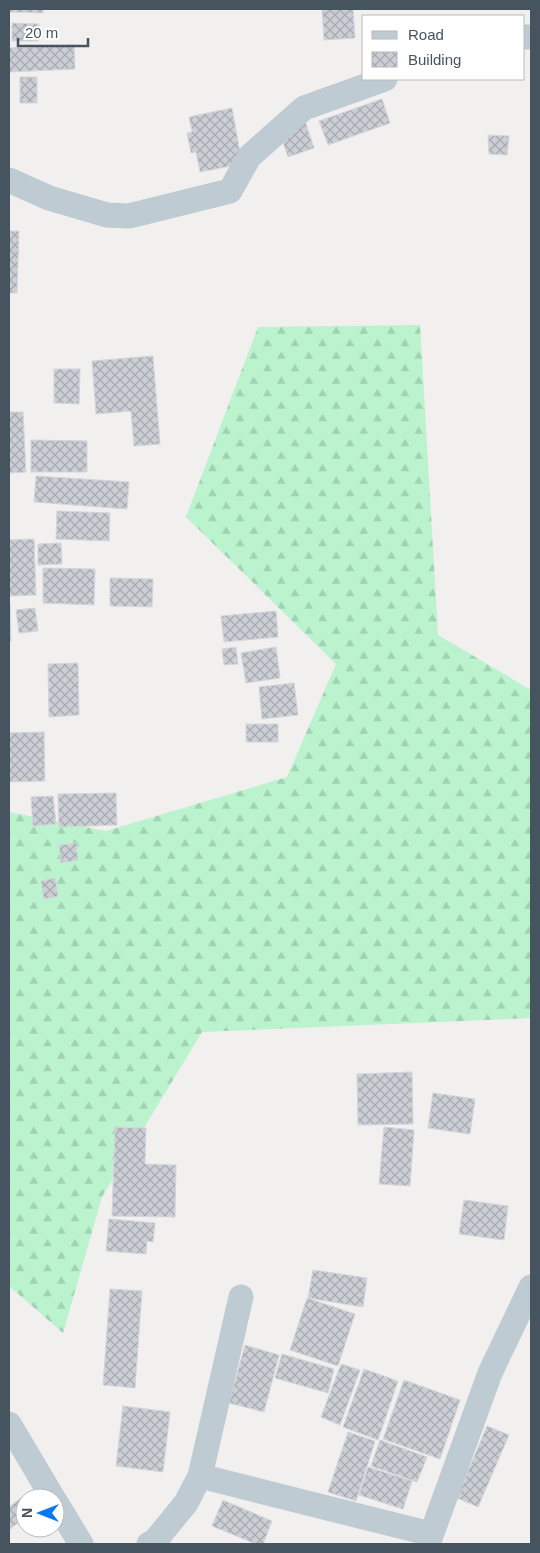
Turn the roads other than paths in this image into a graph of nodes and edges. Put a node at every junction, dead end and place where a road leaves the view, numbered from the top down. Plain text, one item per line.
1 (382, 80) edge
2 (9, 180) edge
3 (531, 1288) edge
4 (241, 1297) dead end
5 (9, 1424) edge
6 (200, 1476) junction
7 (47, 1488) edge
8 (65, 1518) edge
9 (430, 1539) edge
10 (81, 1544) edge
11 (149, 1544) edge

1 - 2 street
3 - 9 street
4 - 6 street
5 - 7 street
6 - 9 street
6 - 11 street
8 - 10 street

